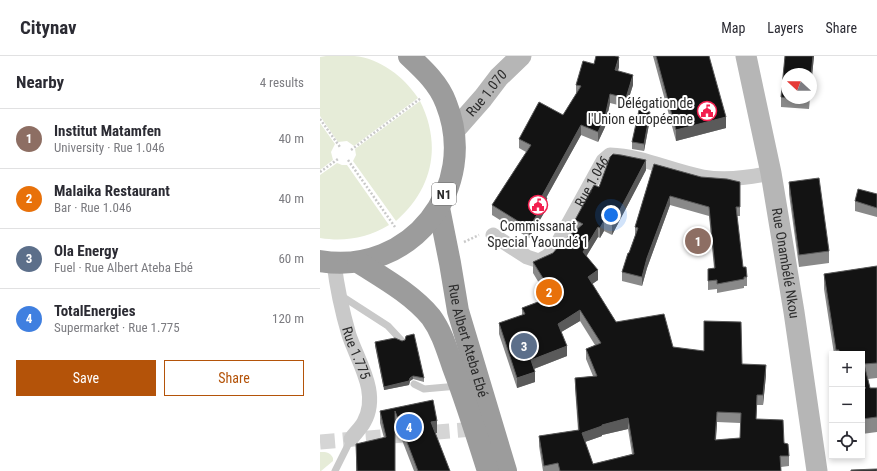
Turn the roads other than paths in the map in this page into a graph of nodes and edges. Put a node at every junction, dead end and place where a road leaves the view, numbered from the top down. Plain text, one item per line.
1 (409, 56) edge
2 (521, 56) edge
3 (746, 56) edge
4 (454, 131) junction
5 (771, 173) junction
6 (438, 208) junction
7 (493, 235) road end
8 (327, 262) edge
9 (358, 262) junction
10 (338, 294) junction
11 (401, 340) edge
12 (414, 384) dead end
13 (460, 386) junction
14 (351, 439) joint
15 (335, 471) edge
16 (488, 471) edge
17 (506, 471) edge
18 (817, 471) edge

1 - 4 highway, N1
2 - 4 main road, Rue 1.070
3 - 5 main road, Rue Onambélé Nkou
4 - 6 highway, N1
5 - 7 street, Rue 1.046
5 - 18 main road, Rue Onambélé Nkou
6 - 9 highway, N1
6 - 17 highway, Rue Albert Ateba Ebé / N1
8 - 9 highway, N1
8 - 10 street, Rue 1.775
9 - 13 highway, Rue Albert Ateba Ebé
10 - 11 lane
10 - 14 street, Rue 1.775
12 - 13 lane
13 - 16 highway, Rue Albert Ateba Ebé
14 - 15 lane

